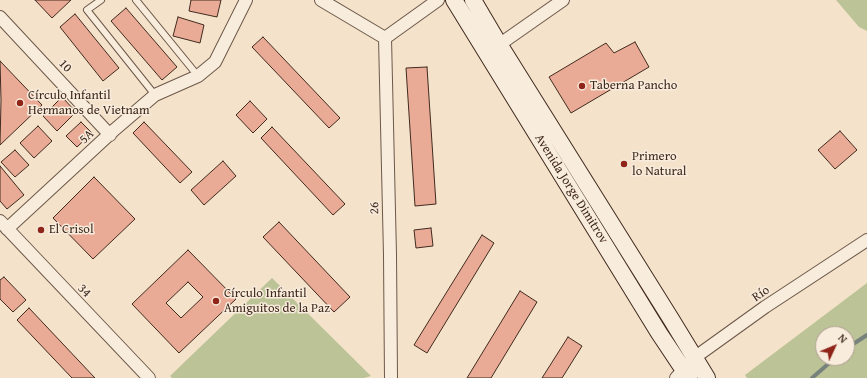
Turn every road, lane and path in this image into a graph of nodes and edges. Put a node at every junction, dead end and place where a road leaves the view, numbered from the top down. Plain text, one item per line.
1 (101, 0) edge
2 (136, 0) edge
3 (246, 0) edge
4 (321, 0) edge
5 (438, 0) edge
6 (454, 0) edge
7 (473, 0) edge
8 (563, 0) edge
9 (0, 17) edge
10 (384, 38) junction
11 (493, 49) junction
12 (198, 76) junction
13 (155, 95) junction
14 (110, 135) junction
15 (4, 225) edge
16 (867, 240) edge
17 (686, 371) edge
18 (148, 378) edge
19 (391, 378) edge
20 (707, 378) edge

1 - 13 lane
2 - 12 lane
3 - 12 street, 5A
4 - 10 street
5 - 10 street
6 - 11 main road, Avenida Jorge Dimitrov
7 - 11 main road, Avenida Jorge Dimitrov
8 - 11 street
9 - 14 street, 10
10 - 19 street, 26
11 - 17 main road, Avenida Jorge Dimitrov
12 - 13 street, 5A
13 - 14 street, 5A
14 - 15 street, 5A
15 - 18 street, 34
16 - 17 street, Río
17 - 20 main road, Avenida Jorge Dimitrov

